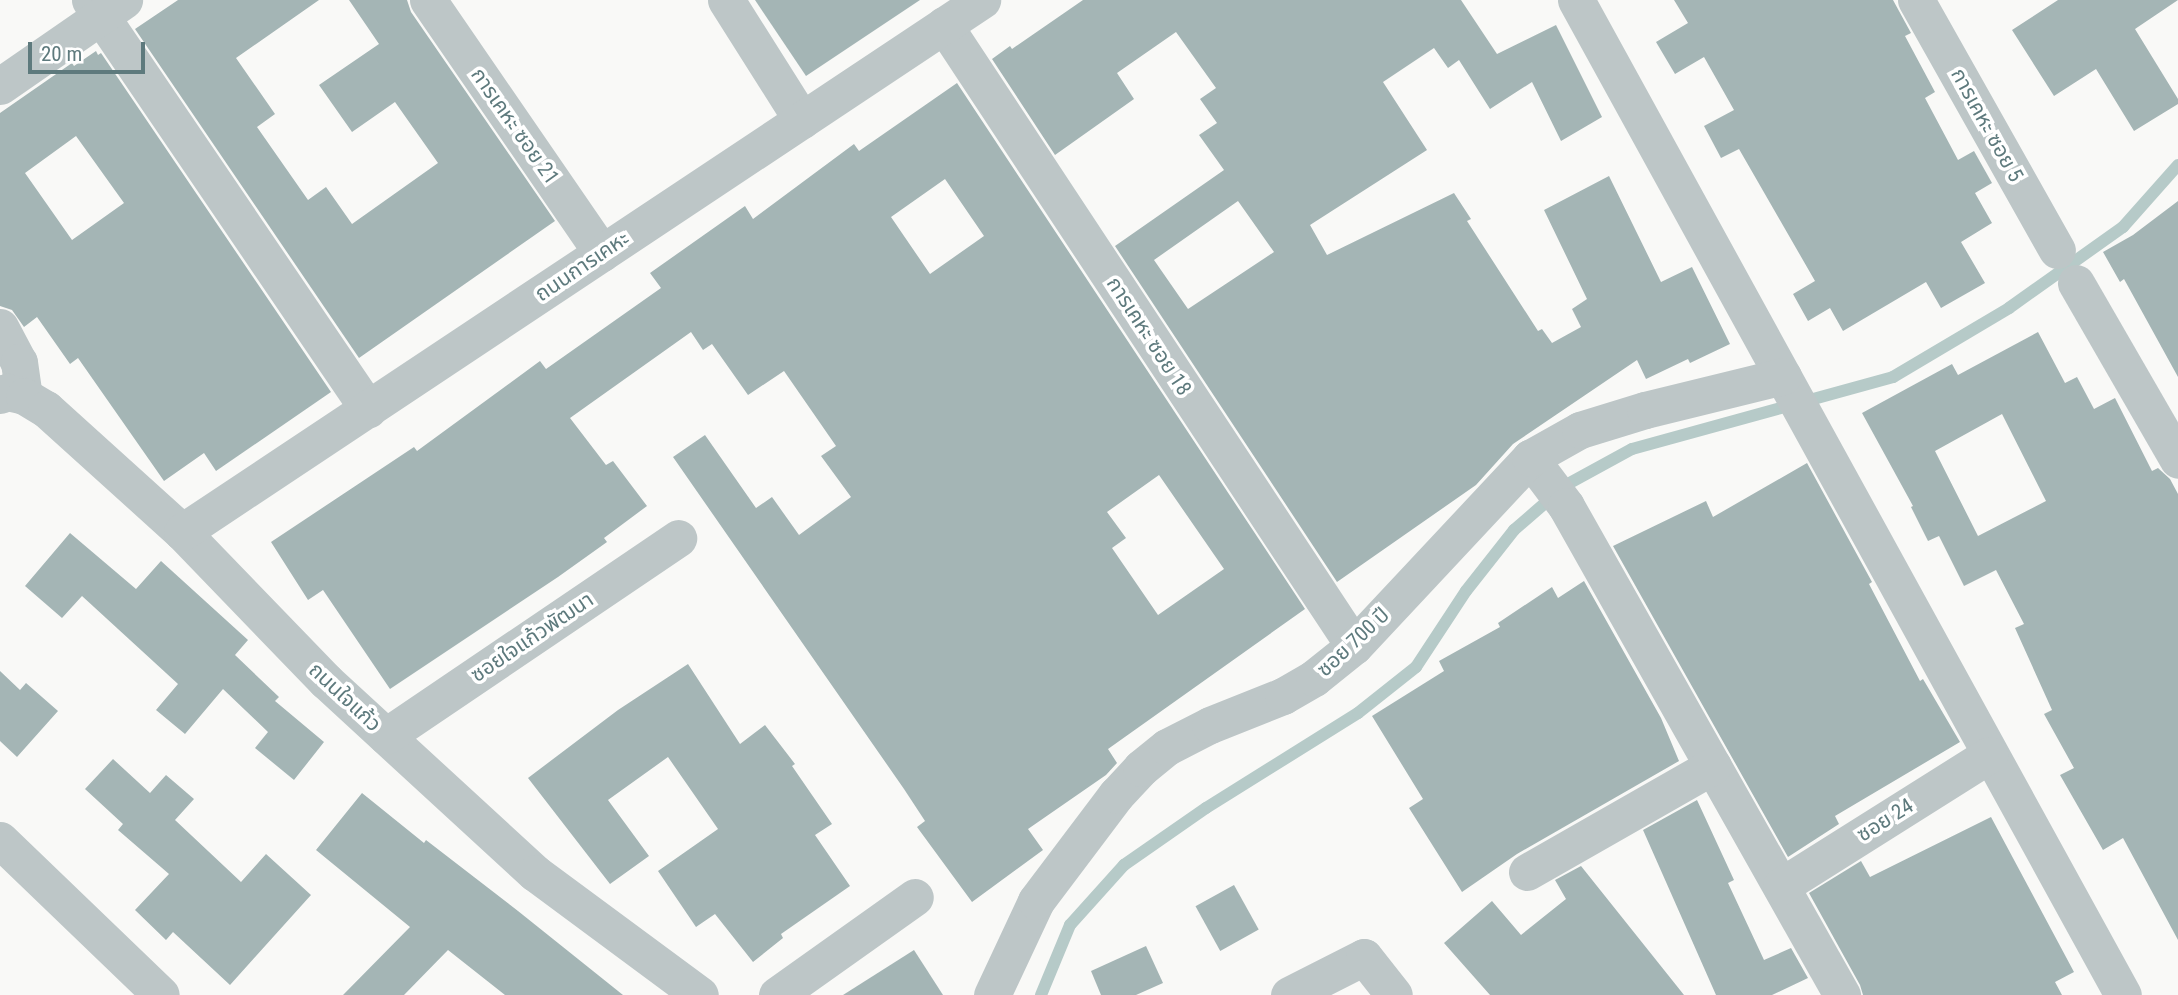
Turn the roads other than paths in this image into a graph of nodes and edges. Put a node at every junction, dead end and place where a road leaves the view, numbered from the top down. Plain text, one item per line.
1 (428, 0) edge
2 (726, 0) edge
3 (982, 0) edge
4 (1576, 0) edge
5 (1916, 0) edge
6 (105, 6) edge
7 (944, 25) junction
8 (0, 86) edge
9 (802, 120) junction
10 (2057, 250) dead end
11 (601, 253) junction
12 (2076, 283) dead end
13 (0, 327) edge
14 (1783, 376) junction
15 (12, 396) edge
16 (368, 409) junction
17 (1530, 457) junction
18 (2178, 460) edge
19 (182, 532) junction
20 (678, 538) dead end
21 (1354, 646) junction
22 (386, 736) junction
23 (1989, 755) junction
24 (1713, 766) junction
25 (0, 840) edge
26 (1527, 872) dead end
27 (1781, 886) junction
28 (915, 897) dead end
29 (161, 995) edge
30 (700, 995) edge
31 (777, 995) edge
32 (992, 995) edge
33 (1289, 995) edge
34 (1394, 995) edge
35 (1842, 995) edge
36 (2123, 995) edge

1 - 11 street, การเคหะ ซอย 21
2 - 9 street
3 - 7 street, ถนนการเคหะ
4 - 14 street
5 - 10 street, การเคหะ ซอย 5
6 - 8 street
6 - 16 street
7 - 9 street, ถนนการเคหะ
7 - 21 street, การเคหะ ซอย 18
9 - 11 street, ถนนการเคหะ
11 - 16 street, ถนนการเคหะ
12 - 18 street
13 - 15 street
14 - 17 street, ซอย 700 ปี
14 - 23 street
15 - 19 street, ถนนใจแก้ว
16 - 19 street, ถนนการเคหะ
17 - 21 street, ซอย 700 ปี
17 - 24 street
19 - 22 street, ถนนใจแก้ว
20 - 22 street, ซอยใจแก้วพัฒนา
21 - 32 street, ซอย 700 ปี
22 - 30 street, ถนนใจแก้ว
23 - 27 street, ซอย 24
23 - 36 street
24 - 26 street
24 - 27 street
25 - 29 street
27 - 35 street
28 - 31 street
33 - 34 street

